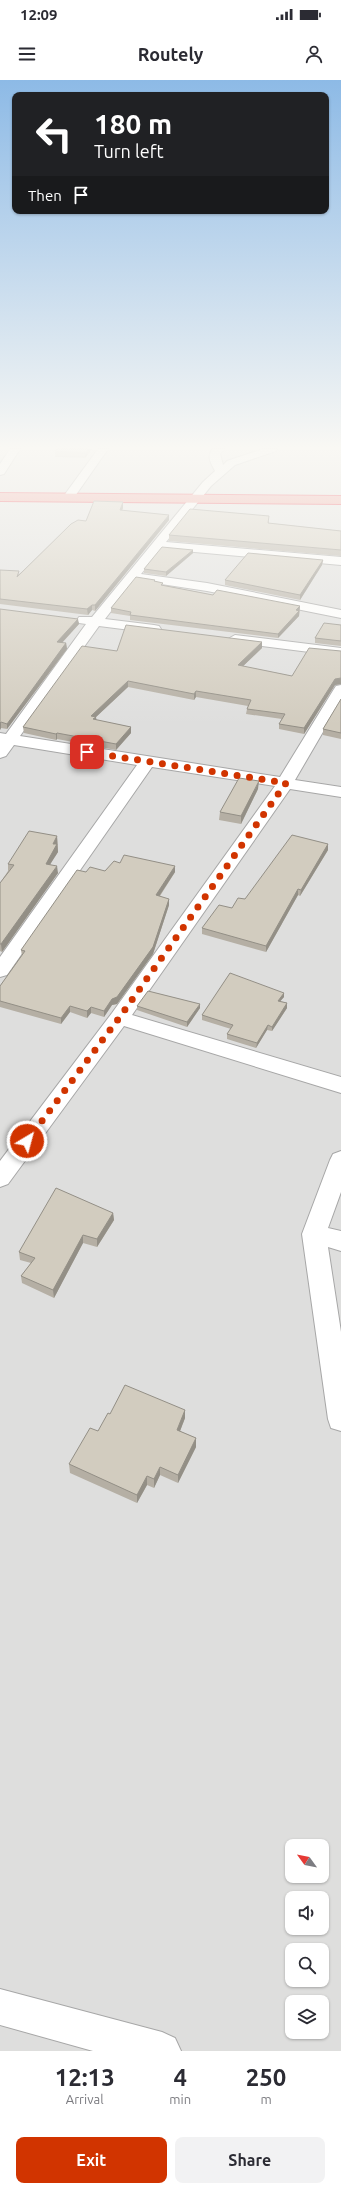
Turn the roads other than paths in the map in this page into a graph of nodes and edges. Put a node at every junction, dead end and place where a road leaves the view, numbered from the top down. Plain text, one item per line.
1 (160, 541) edge
2 (157, 545) junction
3 (341, 560) edge
4 (131, 576) junction
5 (341, 614) edge
6 (71, 618) edge
7 (95, 622) junction
8 (164, 630) edge
9 (226, 638) edge
10 (341, 652) edge
11 (339, 695) edge
12 (5, 739) edge
13 (0, 753) edge
14 (148, 761) junction
15 (286, 783) junction
16 (341, 792) edge
17 (0, 971) edge
18 (119, 1018) junction
19 (341, 1085) edge
20 (341, 1160) edge
21 (0, 1178) edge
22 (314, 1234) junction
23 (341, 1242) edge
24 (341, 1419) edge
25 (0, 2007) edge
26 (162, 2051) edge

1 - 2 street
2 - 3 street
2 - 4 street
4 - 5 street
4 - 7 street
6 - 7 street
7 - 8 street
7 - 12 street
9 - 10 street
11 - 15 street
12 - 13 street
12 - 14 street
14 - 15 street
14 - 17 street
15 - 16 street
15 - 18 street
18 - 19 street
18 - 21 street
20 - 22 street
22 - 23 street
22 - 24 street
25 - 26 street

